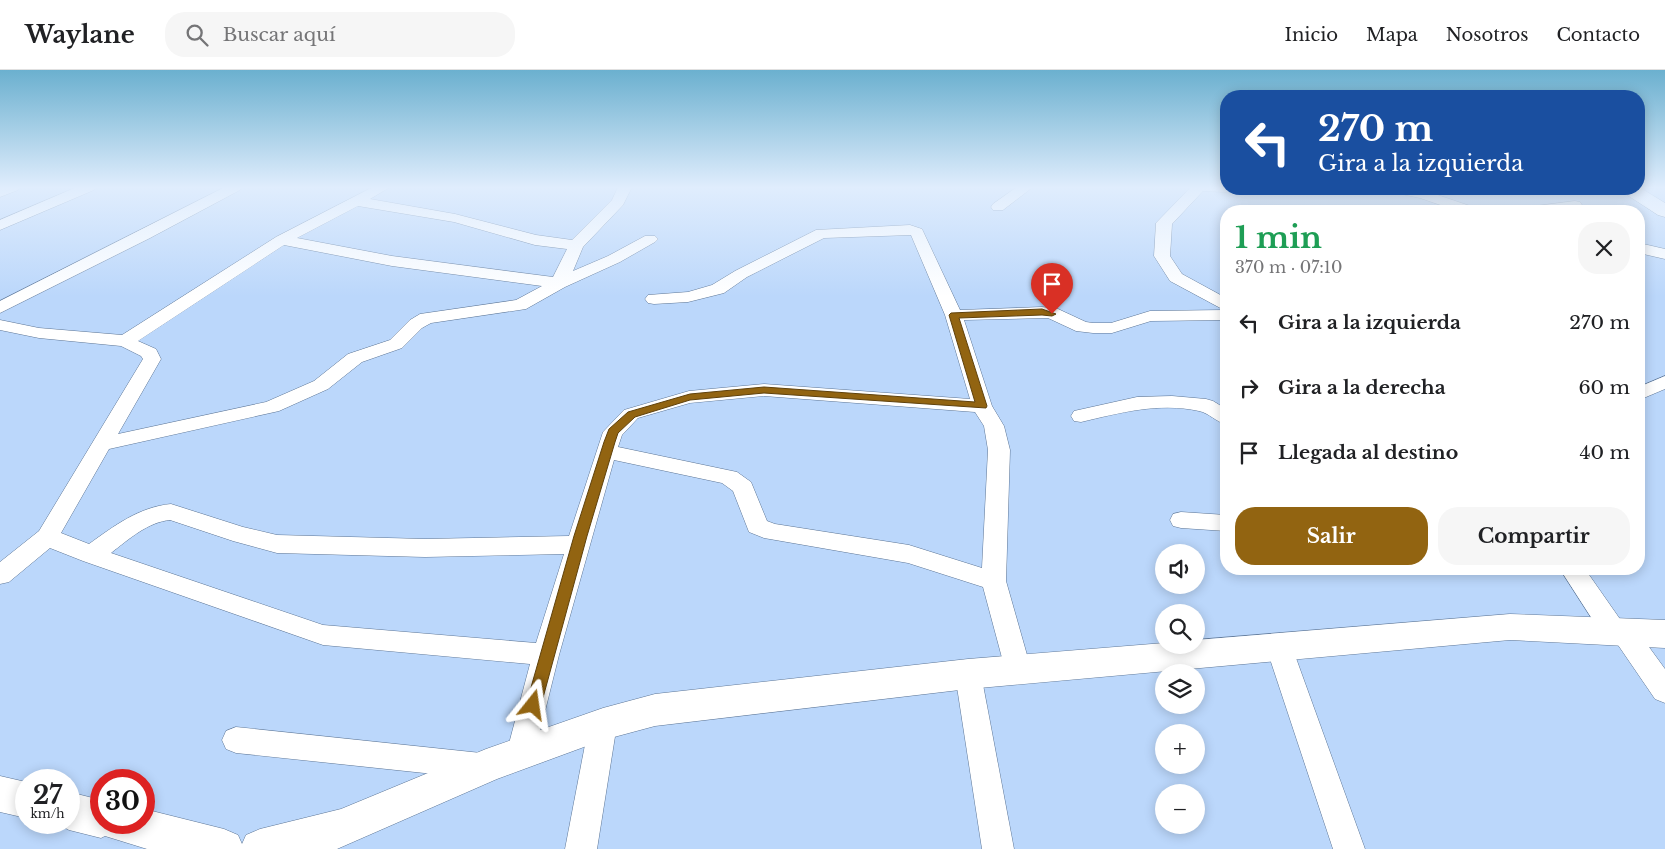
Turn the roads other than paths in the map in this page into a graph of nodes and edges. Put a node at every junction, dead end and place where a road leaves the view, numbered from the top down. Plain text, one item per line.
1 (167, 223) edge
2 (307, 223) edge
3 (474, 223) edge
4 (597, 223) edge
5 (1164, 223) edge
6 (650, 239) dead end
7 (281, 240) junction
8 (576, 245) junction
9 (1645, 249) edge
10 (1665, 254) edge
11 (559, 283) junction
12 (654, 299) dead end
13 (1220, 302) edge
14 (0, 308) edge
15 (954, 315) junction
16 (1220, 315) edge
17 (0, 325) edge
18 (125, 341) junction
19 (1220, 399) edge
20 (1206, 405) junction
21 (982, 406) junction
22 (1220, 414) edge
23 (1081, 416) dead end
24 (102, 444) junction
25 (606, 452) junction
26 (1181, 520) dead end
27 (1220, 523) edge
28 (47, 537) junction
29 (578, 545) junction
30 (91, 555) junction
31 (0, 575) edge
32 (1576, 575) edge
33 (994, 581) junction
34 (1619, 632) junction
35 (1665, 634) edge
36 (1279, 647) junction
37 (546, 655) junction
38 (1018, 669) junction
39 (968, 674) junction
40 (1665, 692) edge
41 (604, 724) junction
42 (236, 740) dead end
43 (520, 754) junction
44 (486, 766) junction
45 (0, 794) edge
46 (15, 797) edge
47 (155, 832) edge
48 (224, 849) edge
49 (260, 849) edge
50 (581, 849) edge
51 (998, 849) edge
52 (1350, 849) edge

1 - 14 street
2 - 7 street
3 - 8 street
4 - 8 street
5 - 13 street
6 - 11 street
7 - 11 street
7 - 18 street
8 - 11 street
9 - 10 street
11 - 24 street
12 - 15 street
15 - 16 street
15 - 21 street
17 - 18 street
18 - 24 street
19 - 20 street
20 - 22 street
20 - 23 street
21 - 25 street
21 - 33 street
24 - 28 street
25 - 29 street
25 - 33 street
26 - 27 street
28 - 30 street
28 - 31 street
29 - 30 street
29 - 37 street
30 - 37 street
32 - 34 street
33 - 38 street
34 - 35 street
34 - 36 street
34 - 40 street
36 - 38 street
36 - 52 street
37 - 43 street
38 - 39 street
39 - 41 street
39 - 51 street
41 - 43 street
41 - 50 street
42 - 44 street
43 - 44 street
44 - 49 street
45 - 46 street
47 - 48 street

